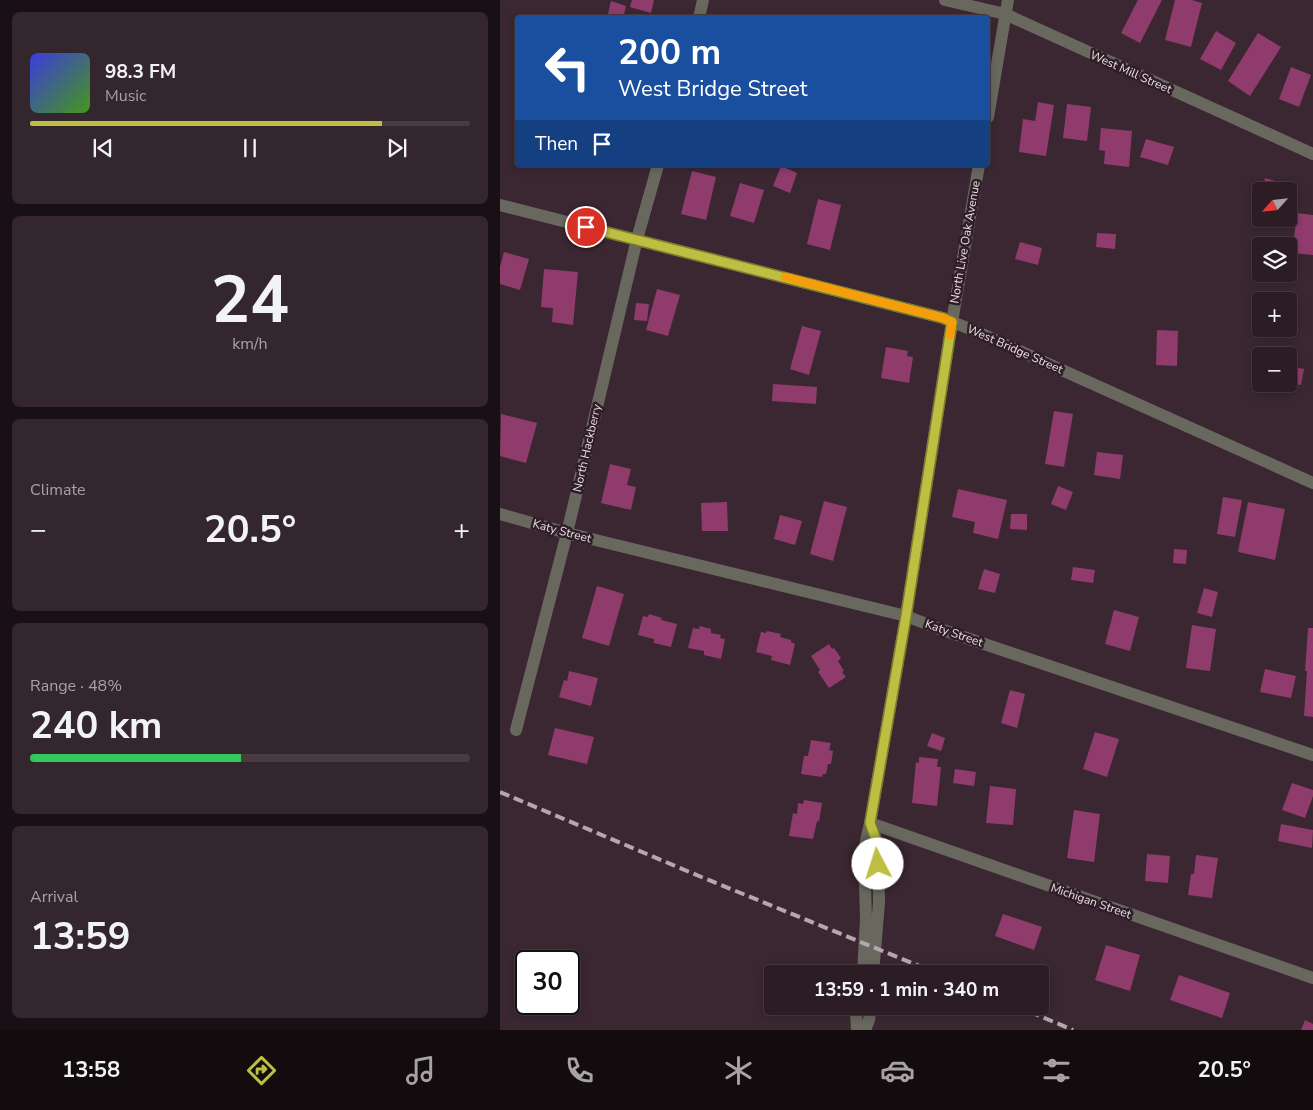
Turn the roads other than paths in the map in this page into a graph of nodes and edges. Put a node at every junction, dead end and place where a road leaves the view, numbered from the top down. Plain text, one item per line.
1 (704, 0) edge
2 (945, 0) edge
3 (1008, 0) edge
4 (1006, 14) junction
5 (700, 15) edge
6 (990, 106) edge
7 (1313, 154) edge
8 (657, 167) edge
9 (979, 167) edge
10 (500, 205) edge
11 (637, 240) junction
12 (952, 322) junction
13 (1313, 482) edge
14 (500, 514) edge
15 (567, 532) junction
16 (906, 616) junction
17 (516, 730) dead end
18 (1313, 755) edge
19 (870, 823) junction
20 (863, 965) edge
21 (874, 965) edge
22 (1313, 978) edge
23 (856, 1015) edge
24 (870, 1015) edge
25 (858, 1030) edge
26 (864, 1030) edge

1 - 5 street
2 - 4 street, West Mill Street
3 - 4 street
4 - 6 street
4 - 7 street, West Mill Street
8 - 11 street, North Hackberry
9 - 12 street, North Live Oak Avenue
10 - 11 street, West Bridge Street
11 - 12 street, West Bridge Street
11 - 15 street, North Hackberry
12 - 13 street, West Bridge Street
12 - 16 street, North Live Oak Avenue
14 - 15 street, Katy Street
15 - 16 street, Katy Street
15 - 17 street, North Hackberry
16 - 18 street, Katy Street
16 - 19 street, North Live Oak Avenue
19 - 20 street, North Live Oak Avenue
19 - 21 street, North Live Oak Avenue
19 - 22 street, Michigan Street
23 - 25 street
24 - 26 street

